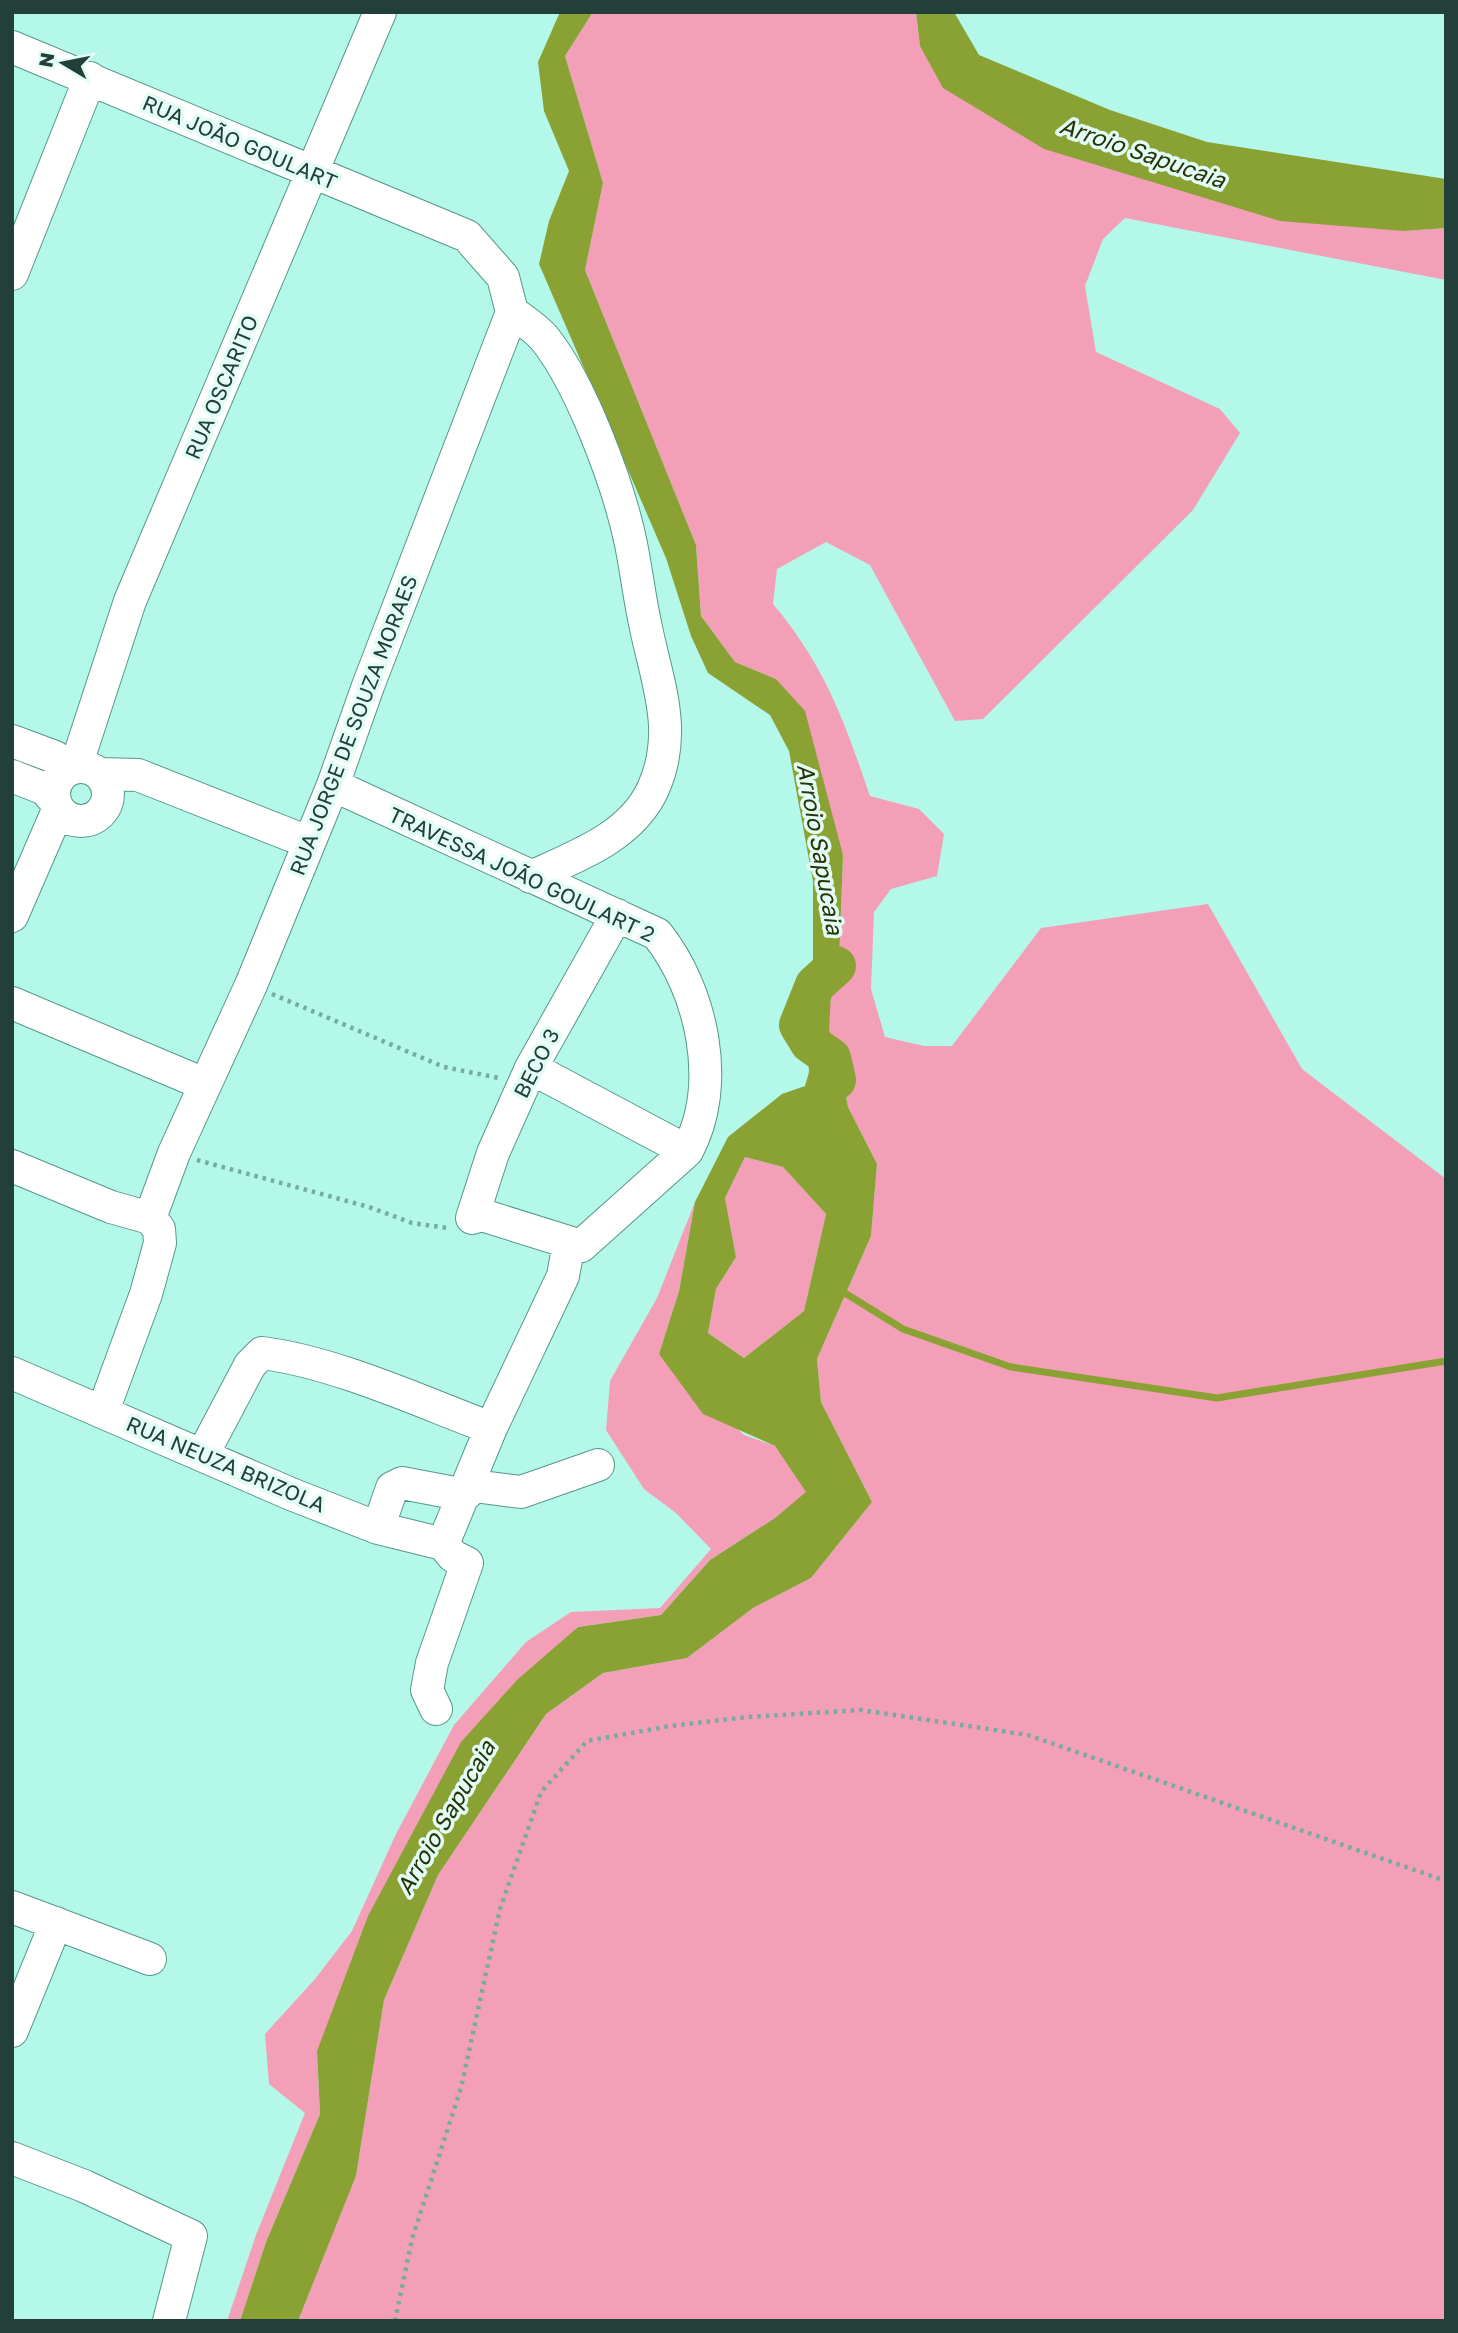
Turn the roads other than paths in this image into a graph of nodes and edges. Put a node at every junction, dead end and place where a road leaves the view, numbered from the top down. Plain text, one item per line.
1 (380, 12) edge
2 (12, 47) edge
3 (90, 78) junction
4 (311, 173) junction
5 (12, 274) edge
6 (512, 312) junction
7 (12, 741) edge
8 (81, 770) junction
9 (12, 776) edge
10 (333, 785) junction
11 (57, 806) junction
12 (308, 842) junction
13 (531, 877) junction
14 (617, 915) junction
15 (12, 916) edge
16 (12, 1003) edge
17 (528, 1075) junction
18 (204, 1084) junction
19 (687, 1151) junction
20 (12, 1166) edge
21 (150, 1219) junction
22 (569, 1243) junction
23 (12, 1373) edge
24 (103, 1411) junction
25 (491, 1428) junction
26 (203, 1454) junction
27 (598, 1465) dead end
28 (465, 1495) junction
29 (378, 1528) junction
30 (443, 1544) junction
31 (436, 1709) dead end
32 (12, 1907) edge
33 (56, 1923) junction
34 (150, 1959) dead end
35 (12, 2031) edge
36 (12, 2158) edge
37 (169, 2321) edge

1 - 4 street, RUA OSCARITO
2 - 3 street, RUA JOÃO GOULART
3 - 4 street, RUA JOÃO GOULART
3 - 5 street
4 - 6 street, RUA JOÃO GOULART
4 - 8 street, RUA OSCARITO
6 - 10 street, RUA JORGE DE SOUZA MORAES
6 - 13 street
7 - 8 street
8 - 11 street
8 - 11 street
8 - 12 street
9 - 11 street
10 - 12 street, RUA JORGE DE SOUZA MORAES
10 - 13 street, TRAVESSA JOÃO GOULART 2
11 - 15 street
12 - 18 street, RUA JORGE DE SOUZA MORAES
13 - 14 street, TRAVESSA JOÃO GOULART 2
14 - 17 street, BECO 3
14 - 19 street, TRAVESSA JOÃO GOULART 2
16 - 18 street
17 - 19 street
17 - 22 street, BECO 3
18 - 21 street, RUA JORGE DE SOUZA MORAES
19 - 22 street
20 - 21 street
21 - 24 street
22 - 25 street
23 - 24 street, RUA NEUZA BRIZOLA
24 - 26 street, RUA NEUZA BRIZOLA
25 - 26 street
25 - 28 street
26 - 29 street, RUA NEUZA BRIZOLA
27 - 28 street
28 - 29 street
28 - 30 street
29 - 30 street, RUA NEUZA BRIZOLA
30 - 31 street
32 - 33 street
33 - 34 street
33 - 35 street
36 - 37 street

